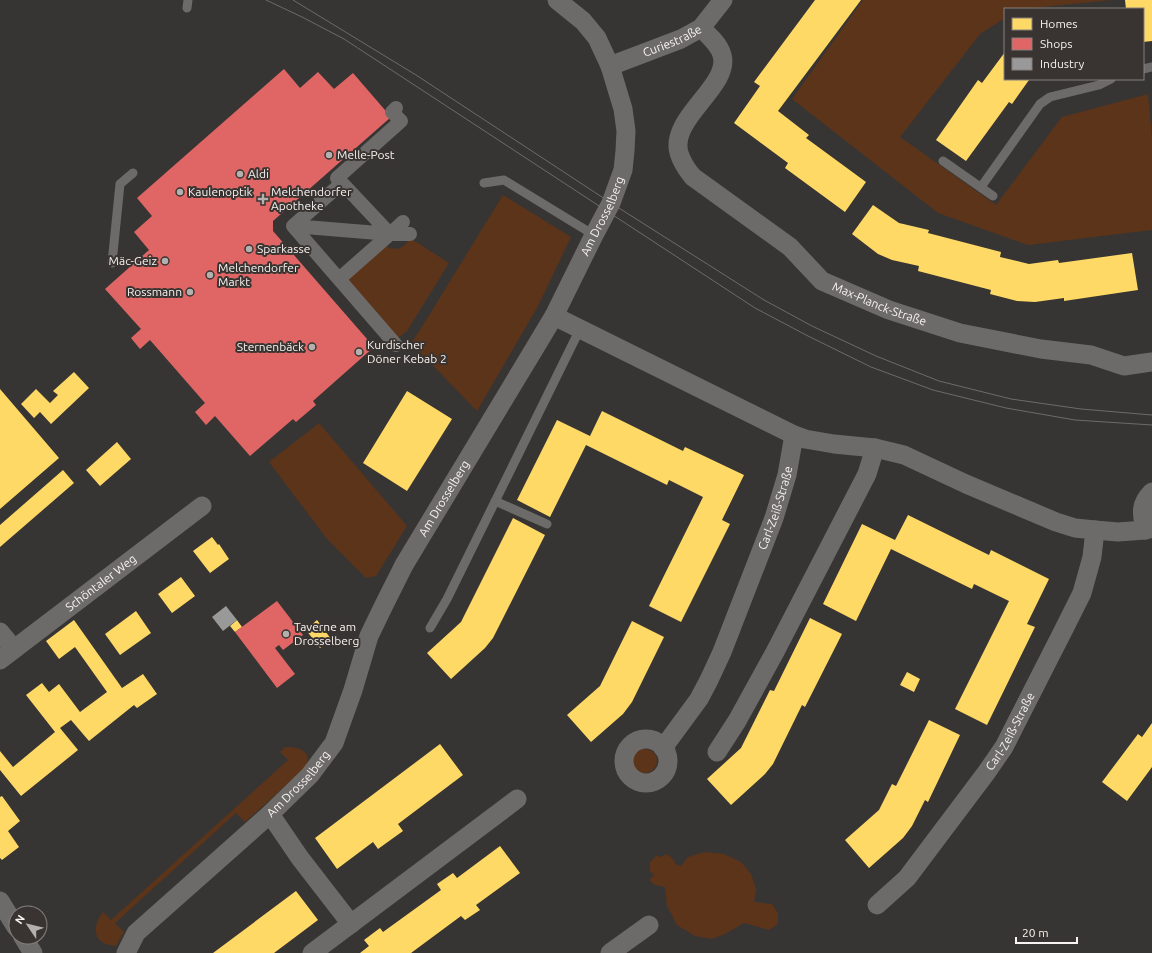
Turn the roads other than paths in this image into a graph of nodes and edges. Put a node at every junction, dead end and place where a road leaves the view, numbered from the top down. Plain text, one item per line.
1 (557, 0) edge
2 (723, 0) edge
3 (701, 28) junction
4 (610, 66) junction
5 (1109, 80) edge
6 (396, 108) dead end
7 (943, 160) dead end
8 (133, 172) dead end
9 (342, 183) junction
10 (484, 183) dead end
11 (981, 187) junction
12 (993, 196) dead end
13 (403, 222) dead end
14 (293, 226) junction
15 (390, 234) junction
16 (410, 234) dead end
17 (594, 235) junction
18 (112, 263) dead end
19 (338, 279) junction
20 (554, 316) junction
21 (580, 329) junction
22 (396, 345) dead end
23 (1152, 362) edge
24 (794, 435) junction
25 (875, 448) junction
26 (1152, 492) edge
27 (495, 501) junction
28 (202, 506) dead end
29 (547, 524) dead end
30 (1148, 529) edge
31 (1095, 530) junction
32 (430, 628) dead end
33 (0, 632) edge
34 (7, 654) edge
35 (663, 748) dead end
36 (717, 752) dead end
37 (517, 798) dead end
38 (270, 814) junction
39 (0, 902) edge
40 (877, 905) dead end
41 (8, 914) edge
42 (351, 924) junction
43 (649, 925) dead end
44 (126, 953) edge
45 (312, 953) edge
46 (610, 953) edge

1 - 4 street, Am Drosselberg
2 - 3 street, Curiestraße
3 - 4 street, Curiestraße
3 - 23 street, Max-Planck-Straße
4 - 17 street, Am Drosselberg
5 - 11 lane
6 - 9 street
7 - 11 lane
8 - 18 lane
9 - 14 street
9 - 15 street
10 - 17 lane
11 - 12 lane
13 - 15 street
14 - 15 street
14 - 19 street
15 - 16 street
15 - 19 street
17 - 20 street, Am Drosselberg
19 - 22 street
20 - 21 street
20 - 38 street, Am Drosselberg
21 - 24 street
21 - 27 lane
24 - 25 street
24 - 35 street, Carl-Zeiß-Straße
25 - 31 street
25 - 36 street
26 - 30 street
27 - 29 lane
27 - 32 lane
28 - 34 street, Schöntaler Weg
30 - 31 street
31 - 40 street, Carl-Zeiß-Straße
33 - 34 street
37 - 42 street
38 - 42 street
38 - 44 street, Am Drosselberg
39 - 41 street
42 - 45 street
43 - 46 street

